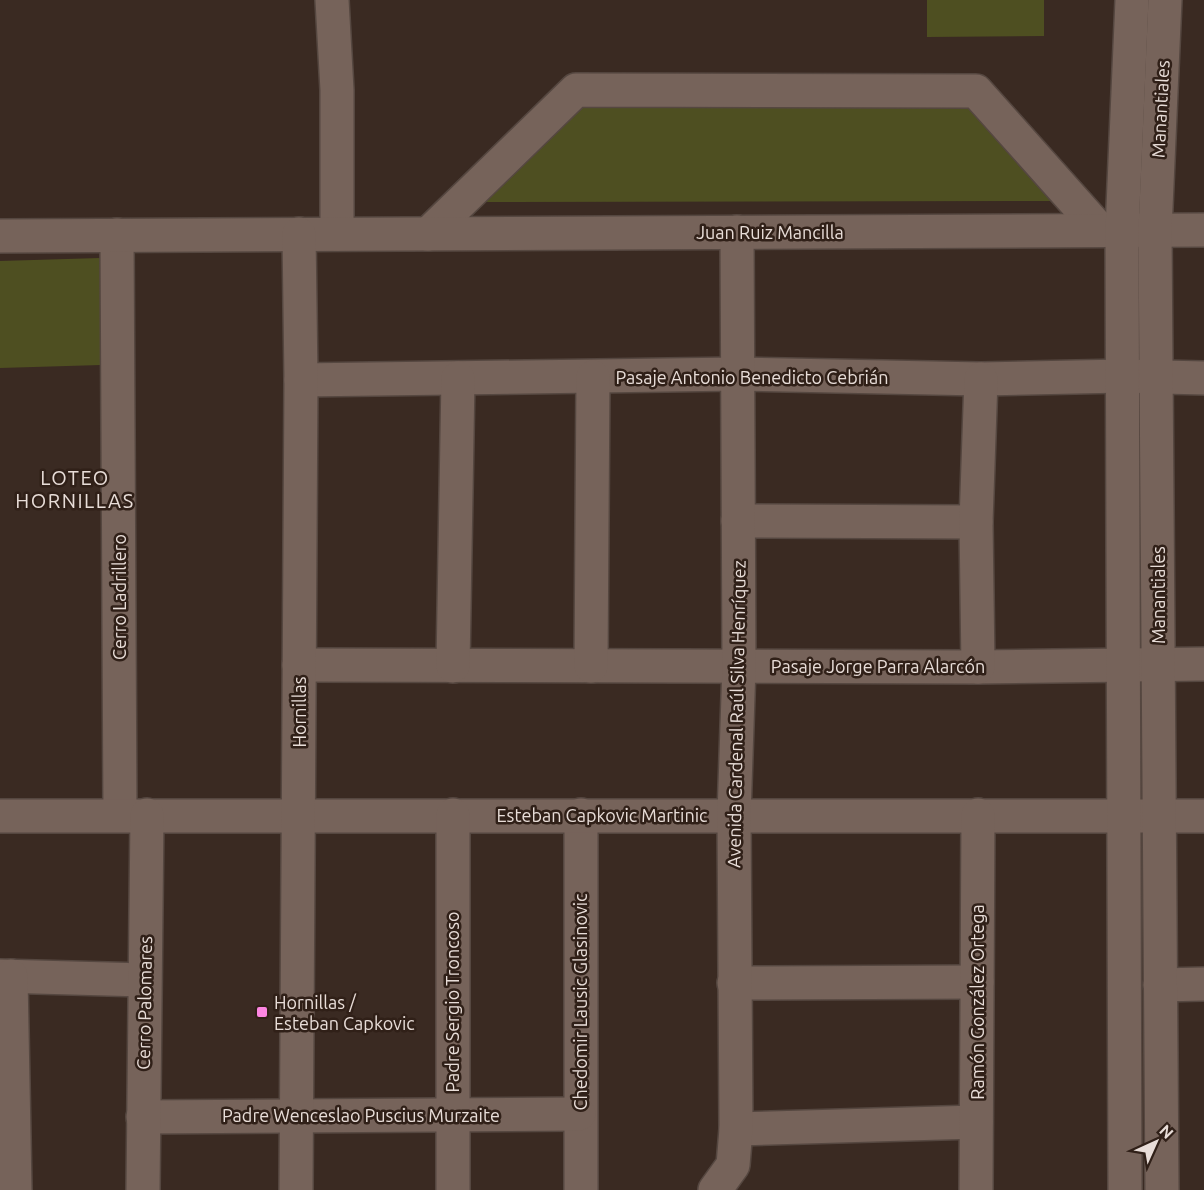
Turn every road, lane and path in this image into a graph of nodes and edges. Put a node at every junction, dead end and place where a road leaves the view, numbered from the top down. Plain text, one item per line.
1 (332, 0) edge
2 (1132, 0) edge
3 (1165, 0) edge
4 (1111, 230) junction
5 (1155, 230) junction
6 (1204, 230) edge
7 (737, 232) junction
8 (299, 234) junction
9 (337, 234) junction
10 (428, 234) junction
11 (117, 235) junction
12 (0, 236) edge
13 (737, 374) junction
14 (1123, 376) junction
15 (593, 377) junction
16 (1156, 377) junction
17 (458, 378) junction
18 (1204, 378) edge
19 (981, 379) junction
20 (301, 380) junction
21 (738, 521) junction
22 (976, 522) junction
23 (299, 664) junction
24 (1124, 664) junction
25 (1204, 664) edge
26 (1158, 665) junction
27 (453, 666) junction
28 (591, 666) junction
29 (738, 666) junction
30 (978, 667) junction
31 (299, 814) junction
32 (453, 814) junction
33 (133, 815) junction
34 (581, 815) junction
35 (734, 815) junction
36 (978, 815) junction
37 (1124, 815) junction
38 (1159, 815) junction
39 (0, 816) edge
40 (1204, 816) edge
41 (5, 976) edge
42 (144, 980) junction
43 (976, 982) junction
44 (734, 983) junction
45 (1204, 984) edge
46 (1160, 985) junction
47 (579, 1114) junction
48 (452, 1115) junction
49 (296, 1116) junction
50 (143, 1117) junction
51 (976, 1122) junction
52 (736, 1130) junction
53 (15, 1190) edge
54 (143, 1190) edge
55 (296, 1190) edge
56 (453, 1190) edge
57 (581, 1190) edge
58 (715, 1190) edge
59 (976, 1190) edge
60 (1125, 1190) edge
61 (1162, 1190) edge

1 - 9 street
2 - 4 street, Manantiales
3 - 5 street, Manantiales
4 - 5 street, Juan Ruiz Mancilla
4 - 7 street, Juan Ruiz Mancilla
4 - 10 street
4 - 14 street, Manantiales
5 - 6 street, Juan Ruiz Mancilla
5 - 16 street, Manantiales
7 - 10 street, Juan Ruiz Mancilla
7 - 13 street, Avenida Cardenal Raúl Silva Henríquez
8 - 9 street, Juan Ruiz Mancilla
8 - 11 street, Juan Ruiz Mancilla
8 - 20 street, Hornillas
9 - 10 street, Juan Ruiz Mancilla
11 - 12 street, Juan Ruiz Mancilla
11 - 33 street, Cerro Ladrillero
13 - 15 street, Pasaje Antonio Benedicto Cebrián
13 - 19 street, Pasaje Antonio Benedicto Cebrián
13 - 21 street, Avenida Cardenal Raúl Silva Henríquez
14 - 16 street, Pasaje Antonio Benedicto Cebrián
14 - 19 street, Pasaje Antonio Benedicto Cebrián
14 - 24 street, Manantiales
15 - 17 street, Pasaje Antonio Benedicto Cebrián
15 - 28 street
16 - 18 street, Pasaje Antonio Benedicto Cebrián
16 - 26 street, Manantiales
17 - 20 street, Pasaje Antonio Benedicto Cebrián
17 - 27 street
19 - 22 street
20 - 23 street, Hornillas
21 - 22 street
21 - 29 street, Avenida Cardenal Raúl Silva Henríquez
22 - 30 street
23 - 27 street, Pasaje Jorge Parra Alarcón
23 - 31 street, Hornillas
24 - 26 street, Pasaje Jorge Parra Alarcón
24 - 30 street, Pasaje Jorge Parra Alarcón
24 - 37 street, Manantiales
25 - 26 street, Pasaje Jorge Parra Alarcón
26 - 38 street, Manantiales
27 - 28 street, Pasaje Jorge Parra Alarcón
28 - 29 street, Pasaje Jorge Parra Alarcón
29 - 30 street, Pasaje Jorge Parra Alarcón
29 - 35 street, Avenida Cardenal Raúl Silva Henríquez
31 - 32 street, Esteban Capkovic Martinic
31 - 33 street, Esteban Capkovic Martinic
31 - 49 street, Hornillas
32 - 34 street, Esteban Capkovic Martinic
32 - 48 street, Padre Sergio Troncoso
33 - 39 street, Esteban Capkovic Martinic
33 - 42 street, Cerro Palomares
34 - 35 street, Esteban Capkovic Martinic
34 - 47 street, Chedomir Lausic Glasinovic
35 - 36 street, Esteban Capkovic Martinic
35 - 44 street, Avenida Cardenal Raúl Silva Henríquez
36 - 37 street, Esteban Capkovic Martinic
36 - 43 street, Ramón González Ortega
37 - 38 street, Esteban Capkovic Martinic
37 - 60 street, Manantiales
38 - 40 street, Esteban Capkovic Martinic
38 - 46 street, Manantiales
41 - 42 street
41 - 53 street
42 - 50 street, Cerro Palomares
43 - 44 street
43 - 51 street, Ramón González Ortega
44 - 52 street, Avenida Cardenal Raúl Silva Henríquez
45 - 46 street
46 - 61 street, Manantiales
47 - 48 street, Padre Wenceslao Puscius Murzaite
47 - 57 street, Chedomir Lausic Glasinovic
48 - 49 street, Padre Wenceslao Puscius Murzaite
48 - 56 street, Padre Sergio Troncoso
49 - 50 street, Padre Wenceslao Puscius Murzaite
49 - 55 street, Hornillas
50 - 54 street, Cerro Palomares
51 - 52 street
51 - 59 street, Ramón González Ortega
52 - 58 street, Avenida Cardenal Raúl Silva Henríquez

